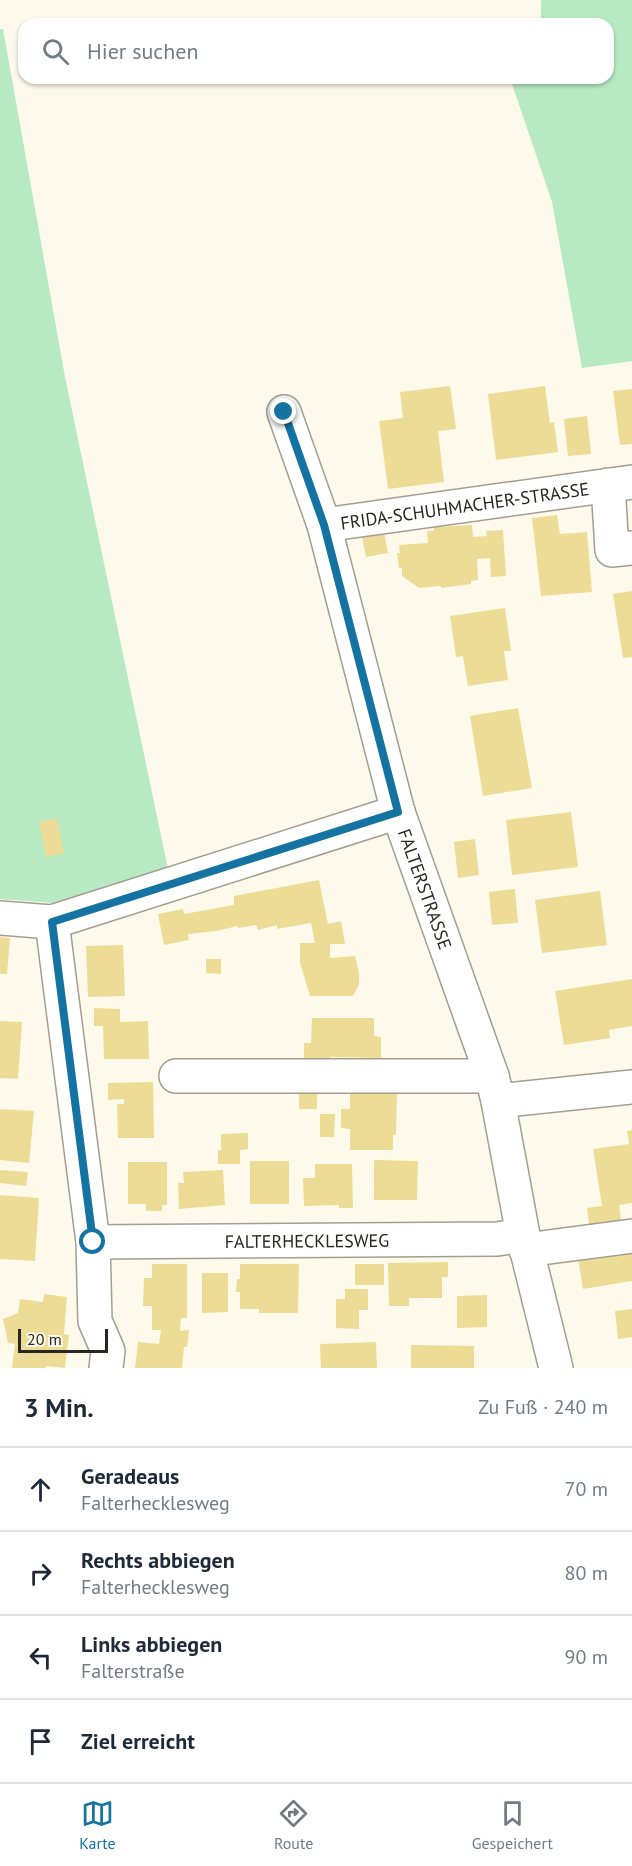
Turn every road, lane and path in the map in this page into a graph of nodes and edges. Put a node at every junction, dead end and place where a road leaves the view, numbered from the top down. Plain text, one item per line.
1 (284, 412) dead end
2 (620, 483) edge
3 (324, 525) junction
4 (632, 548) edge
5 (398, 812) junction
6 (0, 918) edge
7 (52, 922) junction
8 (176, 1076) dead end
9 (632, 1087) edge
10 (495, 1089) junction
11 (632, 1236) edge
12 (93, 1242) junction
13 (525, 1242) junction
14 (106, 1368) edge
15 (556, 1368) edge

1 - 3 street, FALTERSTRASSE
2 - 3 street, FRIDA-SCHUHMACHER-STRASSE
2 - 4 street, FRIDA-SCHUHMACHER-STRASSE
3 - 5 street, FALTERSTRASSE
5 - 7 street
5 - 10 street, FALTERSTRASSE
6 - 7 street
7 - 12 street
8 - 10 street
9 - 10 street
10 - 13 street, FALTERSTRASSE
11 - 13 street, FALTERHECKLESWEG
12 - 13 street, FALTERHECKLESWEG
12 - 14 street
13 - 15 street, FALTERSTRASSE

